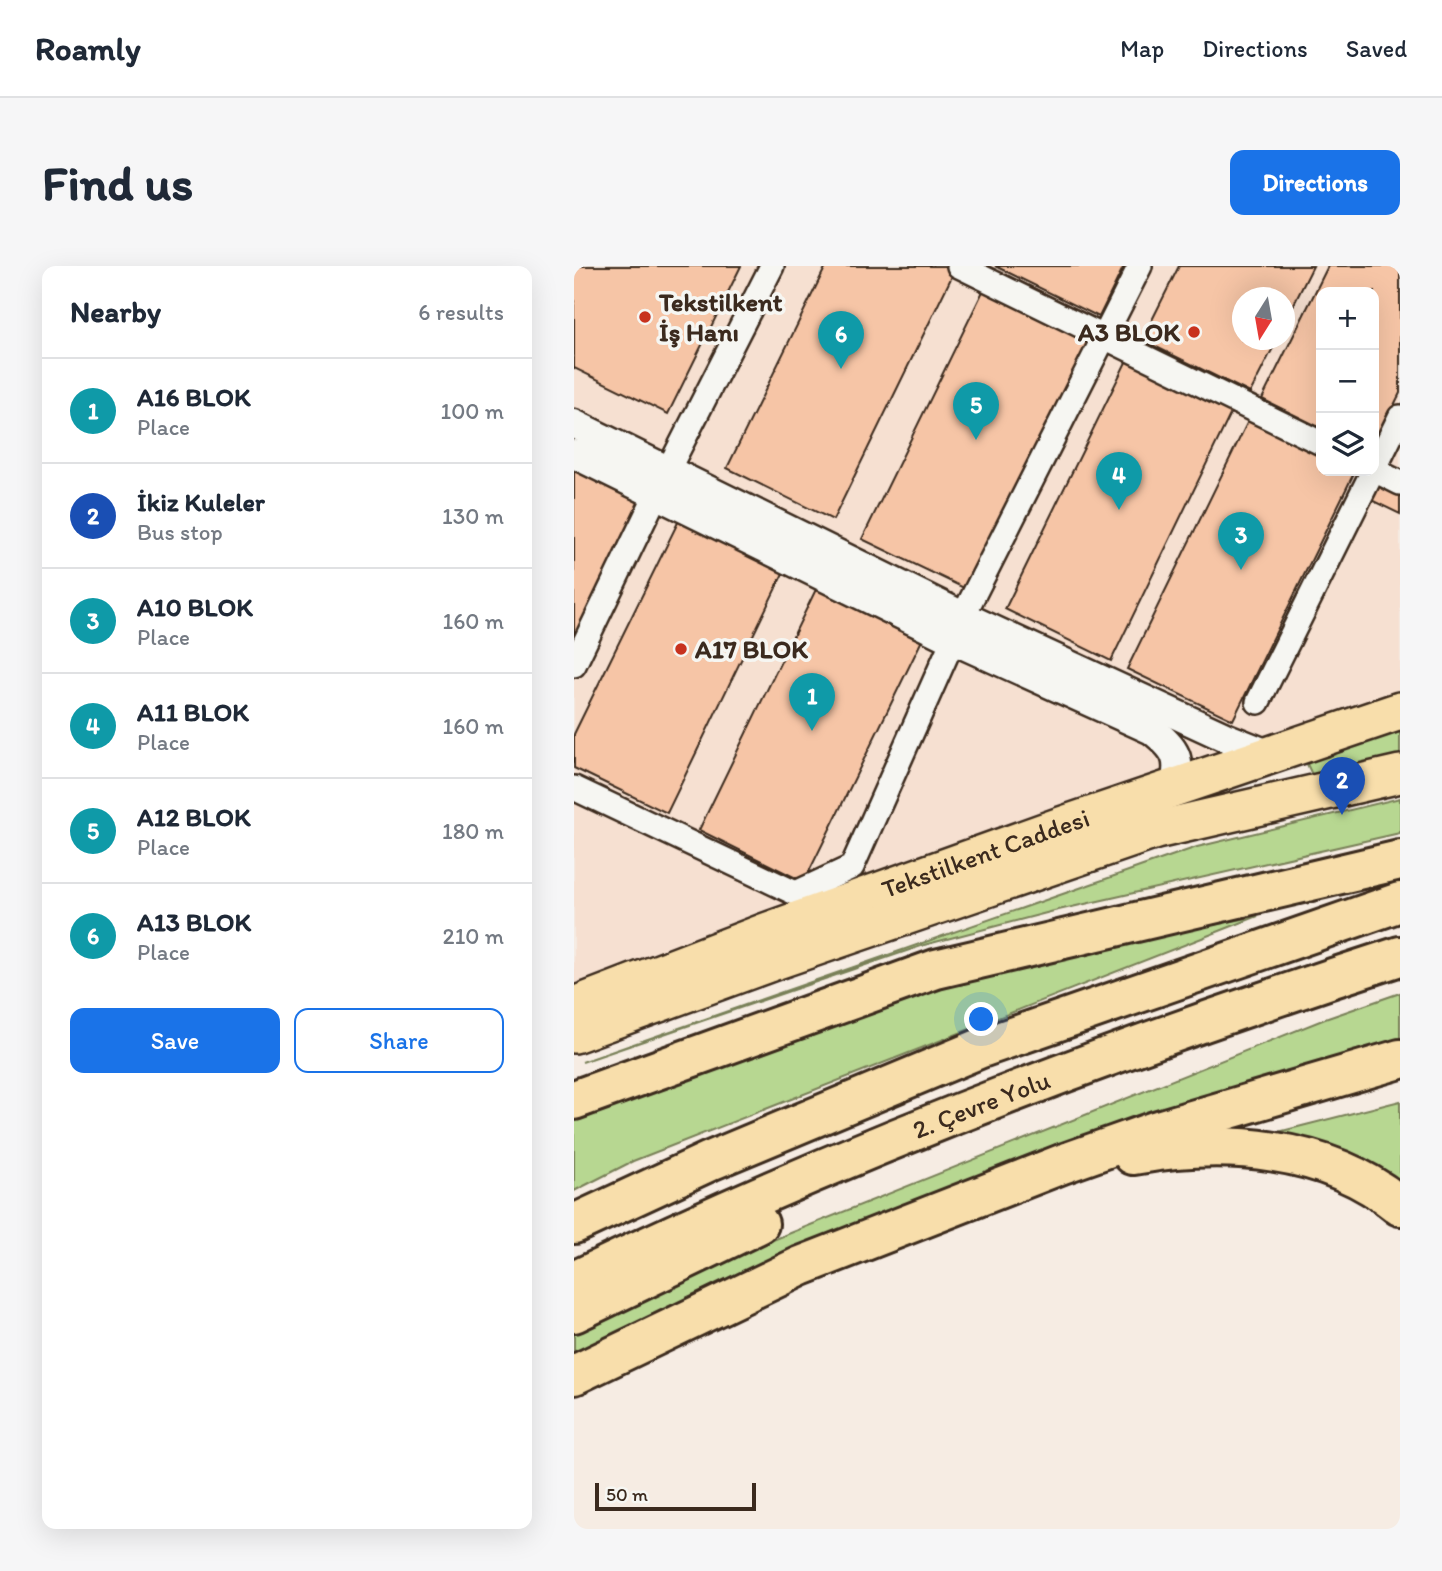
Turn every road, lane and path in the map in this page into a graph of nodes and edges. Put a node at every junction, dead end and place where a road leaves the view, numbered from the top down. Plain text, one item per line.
1 (772, 266) edge
2 (960, 266) edge
3 (1140, 266) edge
4 (1105, 336) junction
5 (1400, 417) edge
6 (574, 424) edge
7 (1316, 441) edge
8 (574, 454) edge
9 (1379, 460) edge
10 (1379, 472) edge
11 (1371, 476) edge
12 (662, 483) junction
13 (1400, 483) edge
14 (958, 628) junction
15 (574, 665) edge
16 (1258, 702) dead end
17 (1400, 711) edge
18 (1260, 760) junction
19 (1400, 774) edge
20 (574, 788) edge
21 (1173, 790) junction
22 (1297, 799) junction
23 (1259, 805) junction
24 (1400, 860) edge
25 (796, 893) junction
26 (1400, 902) edge
27 (831, 911) junction
28 (1400, 956) edge
29 (574, 1006) edge
30 (574, 1034) edge
31 (1400, 1059) edge
32 (574, 1100) edge
33 (903, 1134) junction
34 (1029, 1179) junction
35 (1400, 1206) edge
36 (574, 1224) edge
37 (574, 1281) edge
38 (574, 1313) edge
39 (574, 1375) edge

1 - 12 street
2 - 4 street
3 - 4 street
4 - 7 street
4 - 14 street
5 - 9 street
6 - 12 street
8 - 12 street
10 - 13 street
11 - 16 street
12 - 14 street
12 - 15 street
14 - 18 street
14 - 21 street
14 - 25 street
17 - 18 main road, Tekstilkent Caddesi
18 - 21 main road, Tekstilkent Caddesi
18 - 22 main road
18 - 23 main road
19 - 22 main road, Tekstilkent Caddesi
20 - 25 street
21 - 27 main road, Tekstilkent Caddesi
22 - 23 main road, Tekstilkent Caddesi
23 - 30 main road, Tekstilkent Caddesi
24 - 32 highway
25 - 27 street
26 - 36 highway, 2. Çevre Yolu
27 - 29 main road, Tekstilkent Caddesi
28 - 33 highway, 2. Çevre Yolu
31 - 34 highway
33 - 37 highway, 2. Çevre Yolu
33 - 38 highway
34 - 35 highway
34 - 39 highway

